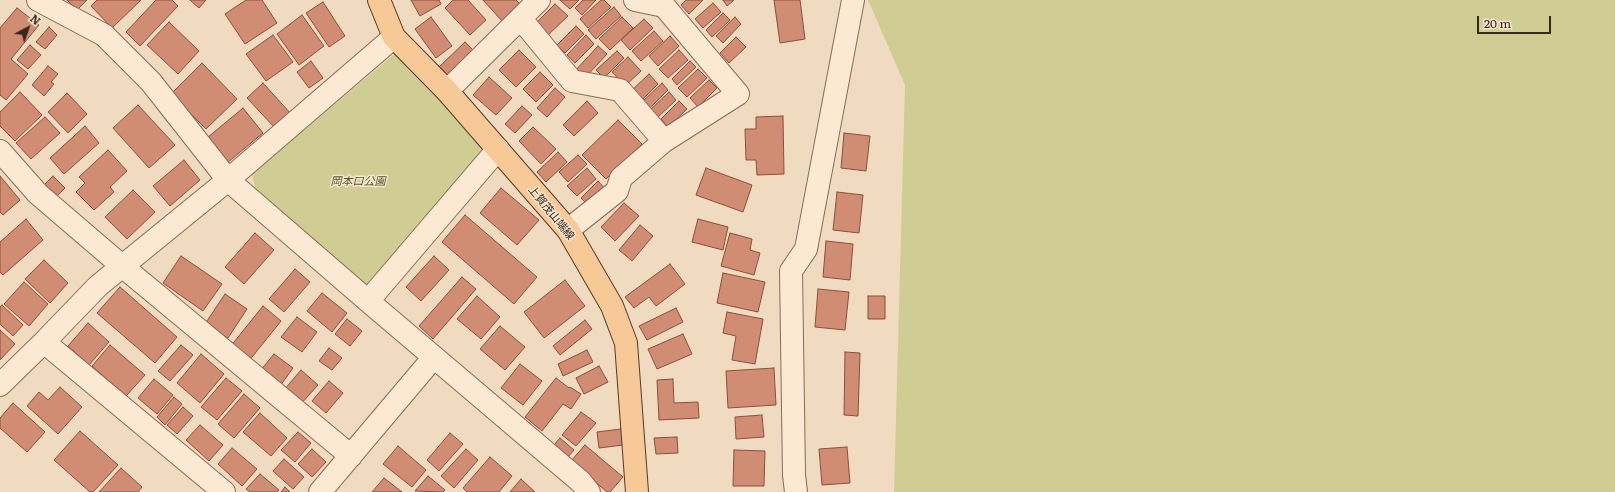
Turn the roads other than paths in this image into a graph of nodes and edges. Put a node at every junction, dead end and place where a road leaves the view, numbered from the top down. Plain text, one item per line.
1 (38, 0) edge
2 (379, 0) edge
3 (539, 0) edge
4 (635, 0) edge
5 (853, 0) edge
6 (521, 19) junction
7 (394, 38) junction
8 (447, 91) junction
9 (664, 141) junction
10 (498, 149) junction
11 (0, 151) edge
12 (228, 180) junction
13 (568, 230) junction
14 (122, 266) junction
15 (368, 301) junction
16 (44, 342) junction
17 (434, 357) junction
18 (0, 385) edge
19 (350, 456) junction
20 (581, 489) edge
21 (224, 492) edge
22 (320, 492) edge
23 (637, 492) edge
24 (796, 492) edge

1 - 12 street
2 - 7 main road, 上賀茂山端線
3 - 6 street
4 - 9 street
5 - 24 street
6 - 8 street
6 - 9 street
7 - 8 main road, 上賀茂山端線
7 - 12 street
8 - 10 main road, 上賀茂山端線
9 - 13 street
10 - 13 main road, 上賀茂山端線
10 - 15 street
11 - 14 street
12 - 14 street
12 - 15 street
13 - 23 main road, 上賀茂山端線
14 - 16 street
14 - 19 street
15 - 17 street
16 - 18 street
16 - 21 street
17 - 19 street
17 - 20 street
19 - 22 street

